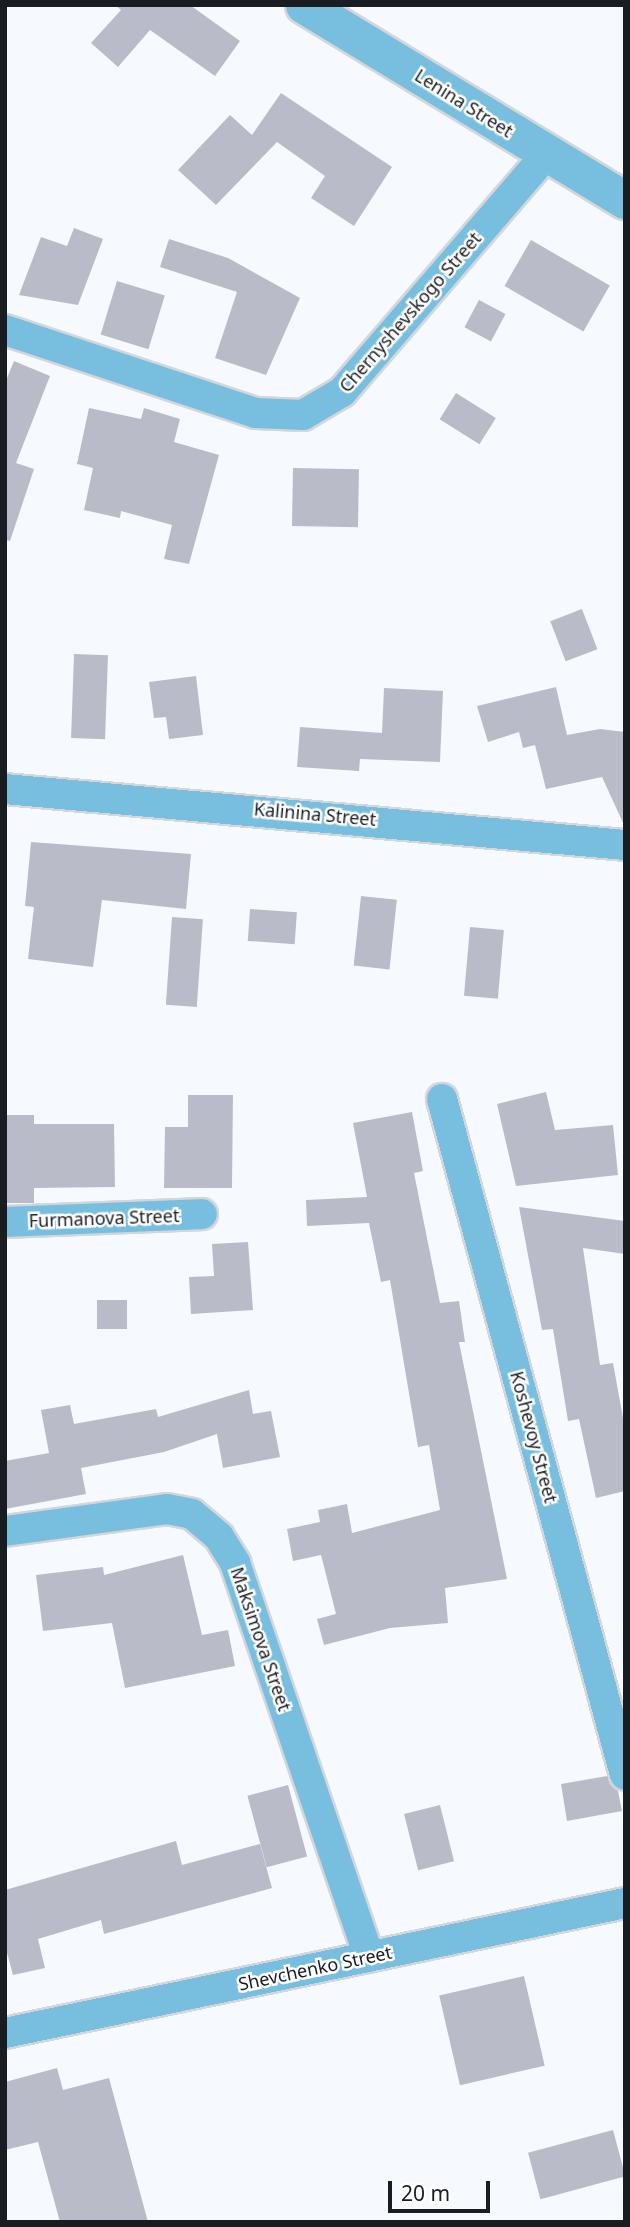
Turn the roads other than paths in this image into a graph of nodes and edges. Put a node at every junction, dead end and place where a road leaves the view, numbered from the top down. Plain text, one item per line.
1 (304, 5) edge
2 (547, 154) junction
3 (625, 200) edge
4 (5, 330) edge
5 (5, 789) edge
6 (625, 845) edge
7 (442, 1098) dead end
8 (202, 1214) dead end
9 (5, 1222) edge
10 (5, 1531) edge
11 (625, 1775) edge
12 (625, 1903) edge
13 (369, 1957) junction
14 (5, 2033) edge

1 - 2 street, Lenina Street
2 - 3 street, Lenina Street
2 - 4 street, Chernyshevskogo Street
5 - 6 street, Kalinina Street
7 - 11 street, Koshevoy Street
8 - 9 street, Furmanova Street
10 - 13 street, Maksimova Street
12 - 13 street, Shevchenko Street
13 - 14 street, Shevchenko Street

